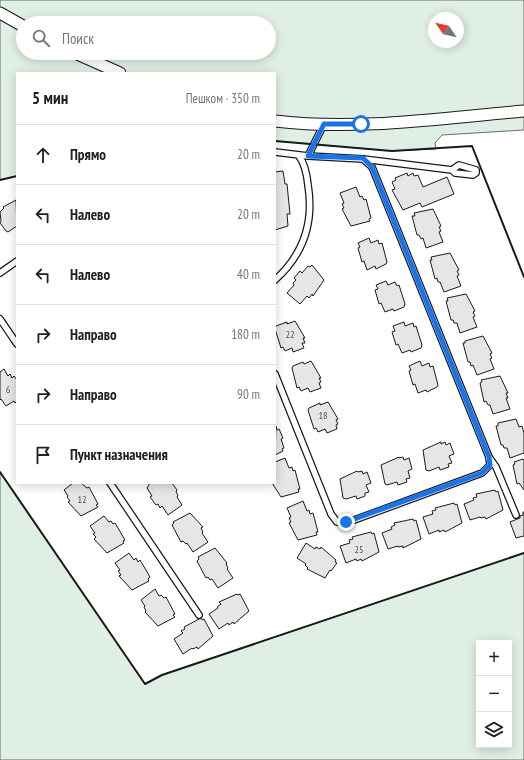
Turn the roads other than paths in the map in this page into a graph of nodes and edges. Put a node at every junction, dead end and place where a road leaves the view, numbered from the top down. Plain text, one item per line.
1 (0, 13) edge
2 (16, 22) edge
3 (91, 60) edge
4 (118, 72) edge
5 (524, 111) edge
6 (276, 120) edge
7 (324, 124) junction
8 (276, 152) edge
9 (299, 156) junction
10 (308, 156) junction
11 (363, 158) junction
12 (452, 170) dead end
13 (16, 262) edge
14 (0, 273) edge
15 (276, 279) edge
16 (0, 319) edge
17 (16, 343) edge
18 (276, 376) edge
19 (489, 457) junction
20 (111, 484) edge
21 (516, 515) dead end
22 (199, 615) dead end

1 - 2 street
3 - 4 street
5 - 7 street
6 - 7 street
7 - 10 lane
8 - 9 lane
9 - 10 lane
9 - 15 lane
10 - 11 lane
11 - 12 lane
11 - 19 lane
13 - 14 lane
16 - 17 lane
18 - 19 lane
19 - 21 lane
20 - 22 lane

